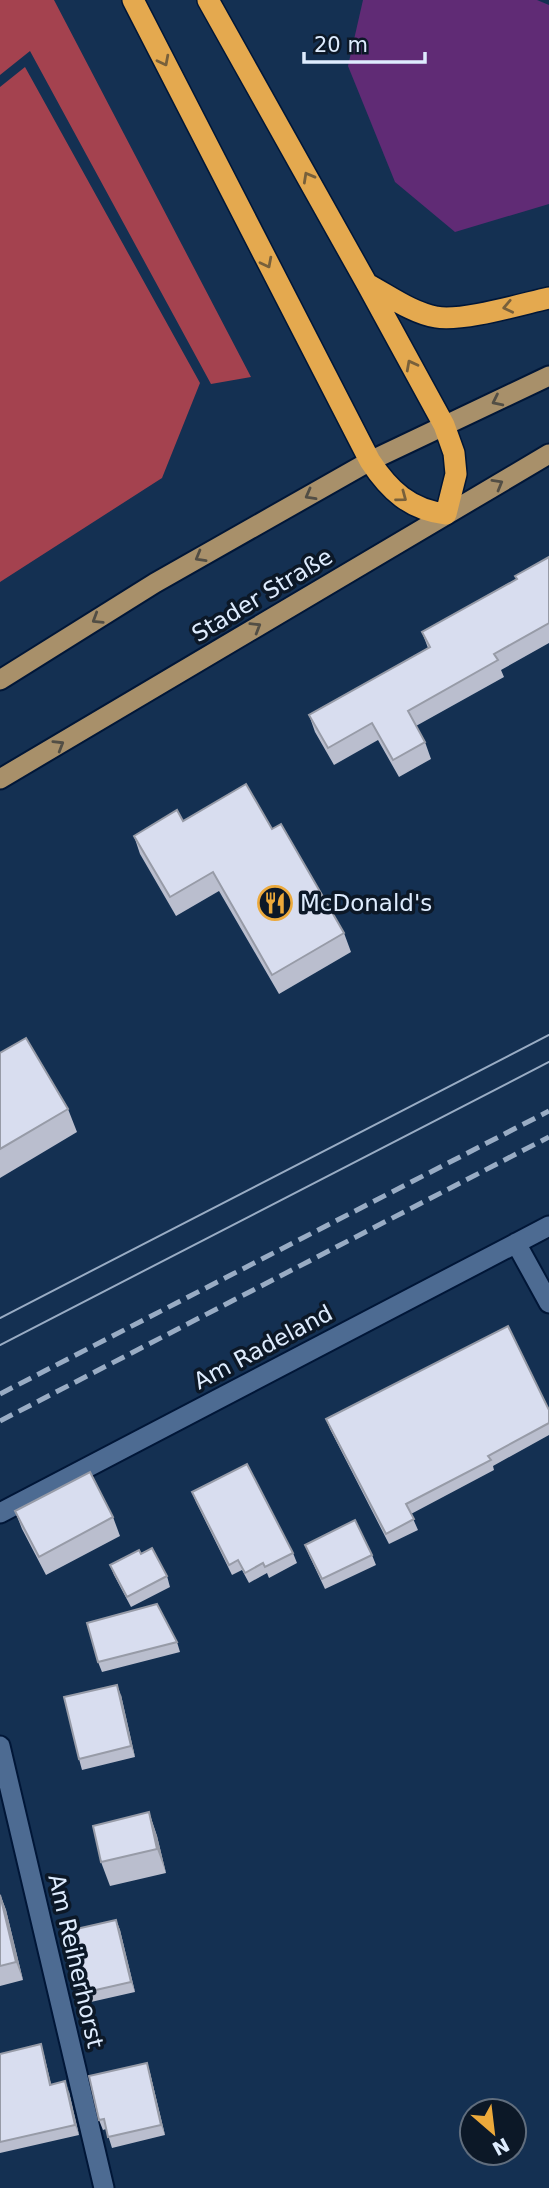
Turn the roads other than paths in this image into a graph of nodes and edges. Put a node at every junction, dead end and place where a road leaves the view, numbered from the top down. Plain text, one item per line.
1 (133, 0) edge
2 (208, 0) edge
3 (368, 284) junction
4 (549, 298) edge
5 (549, 376) edge
6 (443, 425) junction
7 (549, 454) edge
8 (370, 461) junction
9 (446, 514) junction
10 (0, 680) edge
11 (0, 779) edge
12 (549, 1226) edge
13 (516, 1243) junction
14 (549, 1303) edge
15 (0, 1513) edge
16 (0, 1746) edge
17 (104, 2188) edge

1 -> 8 highway
3 -> 2 highway
4 -> 3 highway
6 -> 3 highway
5 -> 6 main road
6 - 8 main road
6 - 9 highway
9 -> 7 main road, Stader Straße
8 -> 9 highway
8 -> 10 main road
11 -> 9 main road, Stader Straße
12 - 13 street, Am Radeland
13 - 14 street
13 - 15 street, Am Radeland
16 - 17 street, Am Reiherhorst

